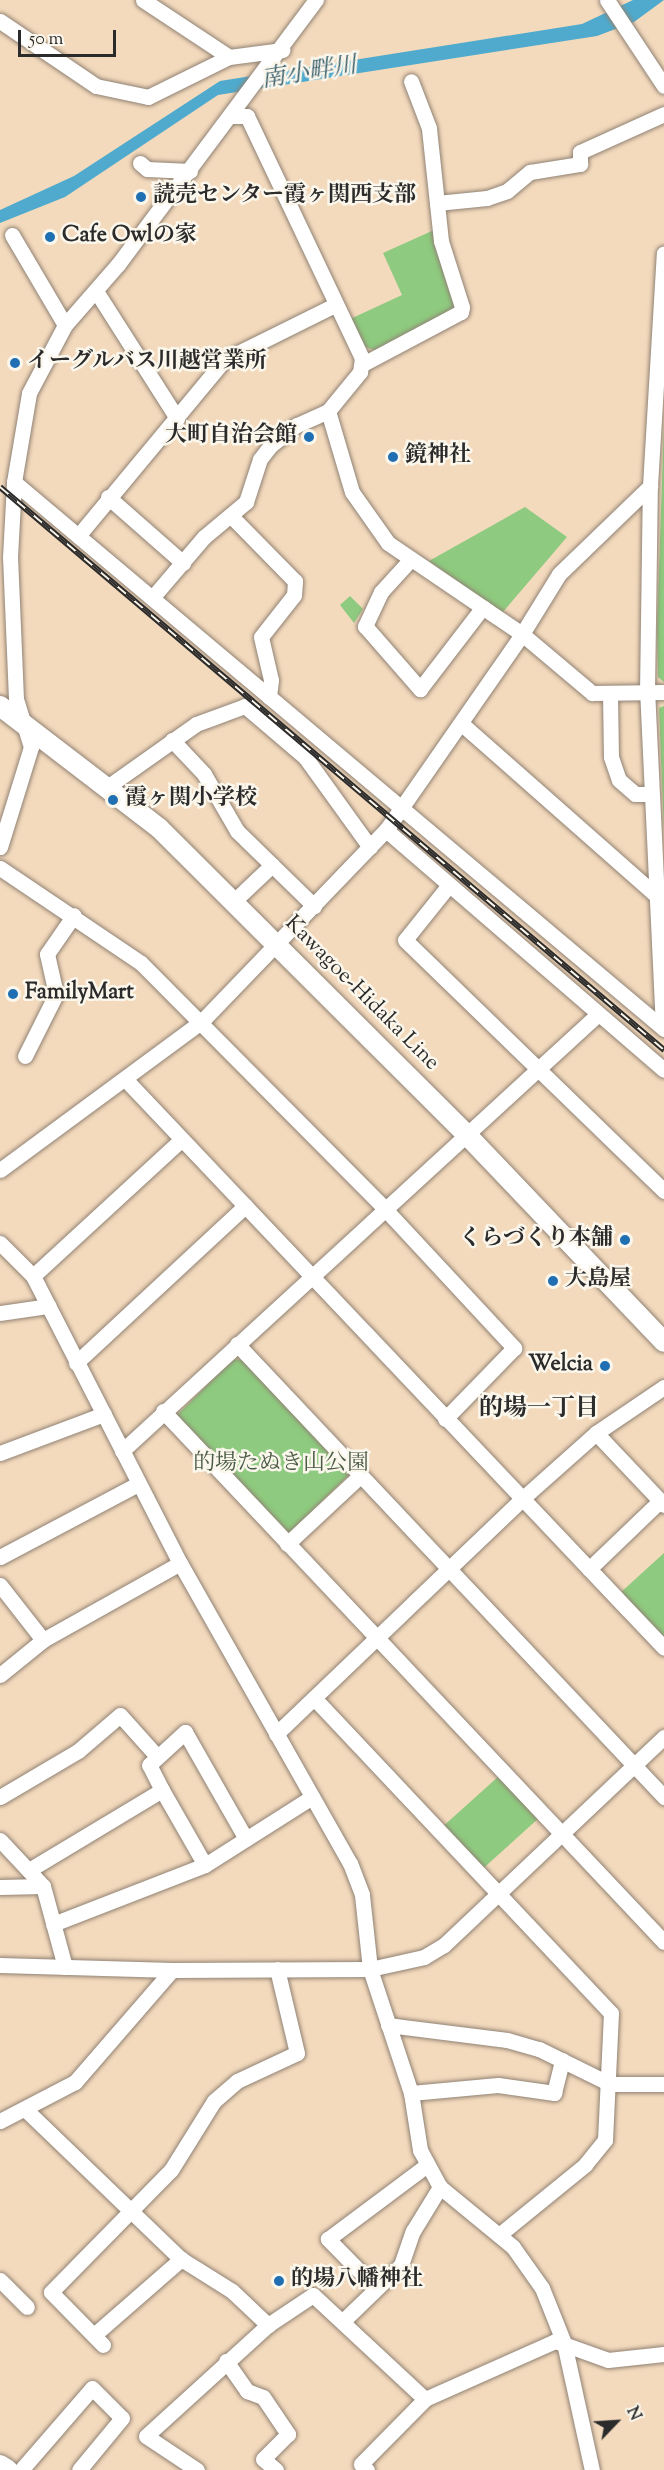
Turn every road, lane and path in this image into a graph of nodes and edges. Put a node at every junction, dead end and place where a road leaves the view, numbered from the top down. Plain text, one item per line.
1 (143, 0) edge
2 (316, 0) edge
3 (607, 0) edge
4 (0, 21) edge
5 (279, 54) junction
6 (229, 57) junction
7 (411, 81) dead end
8 (664, 86) edge
9 (234, 113) junction
10 (664, 114) edge
11 (140, 163) dead end
12 (190, 171) junction
13 (437, 203) junction
14 (12, 236) dead end
15 (664, 253) edge
16 (96, 291) junction
17 (334, 305) junction
18 (65, 325) junction
19 (661, 344) edge
20 (363, 364) junction
21 (328, 411) junction
22 (177, 418) junction
23 (14, 482) junction
24 (650, 486) junction
25 (108, 497) junction
26 (232, 517) junction
27 (78, 536) junction
28 (411, 559) junction
29 (183, 563) junction
30 (152, 598) junction
31 (483, 607) junction
32 (522, 634) junction
33 (647, 692) junction
34 (663, 692) edge
35 (610, 694) junction
36 (269, 697) junction
37 (0, 706) edge
38 (23, 722) junction
39 (463, 725) junction
40 (172, 740) junction
41 (110, 785) junction
42 (650, 794) junction
43 (402, 809) junction
44 (6, 812) edge
45 (386, 830) junction
46 (0, 847) edge
47 (370, 847) junction
48 (272, 865) junction
49 (0, 868) edge
50 (449, 885) junction
51 (655, 894) junction
52 (235, 900) junction
53 (314, 906) junction
54 (74, 915) junction
55 (278, 943) junction
56 (598, 1014) junction
57 (202, 1021) junction
58 (664, 1028) edge
59 (24, 1056) dead end
60 (536, 1069) junction
61 (664, 1070) edge
62 (126, 1080) junction
63 (466, 1134) junction
64 (182, 1139) junction
65 (0, 1170) edge
66 (664, 1191) edge
67 (245, 1206) junction
68 (385, 1209) junction
69 (0, 1244) edge
70 (33, 1276) junction
71 (310, 1276) junction
72 (48, 1306) junction
73 (0, 1313) edge
74 (664, 1342) edge
75 (237, 1344) junction
76 (76, 1363) junction
77 (664, 1387) edge
78 (163, 1411) junction
79 (104, 1414) junction
80 (445, 1419) junction
81 (596, 1433) junction
82 (122, 1451) junction
83 (0, 1453) edge
84 (360, 1476) junction
85 (138, 1484) junction
86 (523, 1498) junction
87 (662, 1503) edge
88 (287, 1544) junction
89 (0, 1557) edge
90 (180, 1563) junction
91 (589, 1569) junction
92 (449, 1570) junction
93 (0, 1585) edge
94 (376, 1639) junction
95 (43, 1640) junction
96 (664, 1648) edge
97 (0, 1675) edge
98 (314, 1698) junction
99 (276, 1734) junction
100 (664, 1737) edge
101 (155, 1754) junction
102 (634, 1766) junction
103 (162, 1790) junction
104 (0, 1797) edge
105 (312, 1797) junction
106 (664, 1797) edge
107 (561, 1835) junction
108 (246, 1839) junction
109 (0, 1840) edge
110 (205, 1865) junction
111 (29, 1870) junction
112 (0, 1887) edge
113 (43, 1887) junction
114 (499, 1894) junction
115 (53, 1924) junction
116 (664, 1942) edge
117 (0, 1965) edge
118 (65, 1967) junction
119 (277, 1969) junction
120 (370, 1969) junction
121 (172, 1970) junction
122 (387, 2025) junction
123 (562, 2060) junction
124 (610, 2084) junction
125 (664, 2084) edge
126 (411, 2093) junction
127 (27, 2110) junction
128 (0, 2121) edge
129 (427, 2165) junction
130 (441, 2187) junction
131 (131, 2212) junction
132 (500, 2234) junction
133 (182, 2259) junction
134 (0, 2280) edge
135 (376, 2288) junction
136 (27, 2307) dead end
137 (344, 2320) junction
138 (268, 2325) junction
139 (564, 2343) junction
140 (664, 2354) edge
141 (225, 2361) junction
142 (425, 2399) junction
143 (0, 2465) edge
144 (8, 2470) edge
145 (21, 2470) edge
146 (79, 2470) edge
147 (197, 2470) edge
148 (276, 2470) edge
149 (367, 2470) edge
150 (592, 2470) edge

1 - 6 street
2 - 5 street
3 - 8 street
4 - 6 street
5 - 6 street
5 - 9 street
7 - 13 street
9 - 12 street
9 - 17 street
10 - 13 street
11 - 12 street
12 - 16 street
13 - 20 street
14 - 18 street
15 - 19 street
16 - 18 street
16 - 22 street
17 - 20 street
17 - 22 street
18 - 23 street
19 - 24 street
20 - 21 street
21 - 26 street
21 - 28 street
22 - 25 street
23 - 27 street
23 - 38 street
24 - 32 street
24 - 33 street
25 - 27 street
25 - 29 street
26 - 29 street
26 - 36 street
27 - 30 street
28 - 31 street
28 - 31 street
29 - 30 street
30 - 36 street
31 - 32 street
32 - 35 street
32 - 39 street
33 - 34 street
33 - 35 street
33 - 42 street
35 - 42 street
36 - 43 street
37 - 38 main road, Kawagoe-Hidaka Line
38 - 41 main road, Kawagoe-Hidaka Line
38 - 44 street
39 - 43 street
39 - 51 street
40 - 41 street
40 - 47 street
40 - 48 street
41 - 52 main road, Kawagoe-Hidaka Line
42 - 51 street
43 - 45 street
43 - 58 street
44 - 46 street
45 - 47 street
45 - 50 street
47 - 53 street
48 - 52 street
48 - 53 street
49 - 54 street
50 - 56 street
50 - 60 street
51 - 58 street
52 - 55 main road, Kawagoe-Hidaka Line
53 - 55 street
54 - 57 street
54 - 59 street
55 - 57 street
55 - 63 main road, Kawagoe-Hidaka Line
56 - 60 street
56 - 61 street
57 - 62 street
57 - 68 street
60 - 63 street
60 - 66 street
62 - 64 street
62 - 65 street
63 - 68 street
63 - 74 main road, Kawagoe-Hidaka Line
64 - 67 street
64 - 70 street
67 - 71 street
67 - 76 street
68 - 71 street
68 - 80 street
69 - 70 street
70 - 72 street
71 - 75 street
71 - 80 street
72 - 73 street
72 - 76 street
75 - 78 street
75 - 84 street
76 - 79 street
77 - 81 street
78 - 82 street
78 - 88 street
79 - 82 street
79 - 83 street
80 - 86 street
81 - 86 street
81 - 87 street
82 - 85 street
84 - 88 street
84 - 92 street
85 - 89 street
85 - 90 street
86 - 91 street
86 - 92 street
87 - 91 street
88 - 94 street
90 - 95 street
90 - 99 street
91 - 96 street
92 - 94 street
92 - 102 street
93 - 95 street
94 - 98 street
94 - 107 street
95 - 97 street
98 - 99 street
98 - 114 street
99 - 105 street
100 - 102 street
101 - 103 street
101 - 104 street
101 - 108 street
102 - 106 street
102 - 107 street
103 - 110 street
103 - 111 street
105 - 108 street
105 - 120 street
107 - 114 street
107 - 116 street
108 - 110 street
109 - 111 street
110 - 115 street
111 - 113 street
112 - 113 street
113 - 115 street
114 - 120 street
114 - 124 street
115 - 118 street
117 - 118 street
118 - 121 street
119 - 120 street
119 - 121 street
119 - 131 street
120 - 122 street
121 - 127 street
122 - 123 street
122 - 126 street
123 - 124 street
123 - 126 street
124 - 125 street
124 - 132 street
126 - 129 street
127 - 128 street
127 - 131 street
129 - 130 street
129 - 135 street
130 - 132 street
130 - 135 street
131 - 133 street
131 - 133 street
132 - 139 street
133 - 138 street
134 - 136 street
135 - 137 street
137 - 138 street
137 - 142 street
138 - 141 street
139 - 140 street
139 - 142 street
139 - 150 street
141 - 147 street
141 - 148 street
142 - 149 street
143 - 144 main road
145 - 146 street

